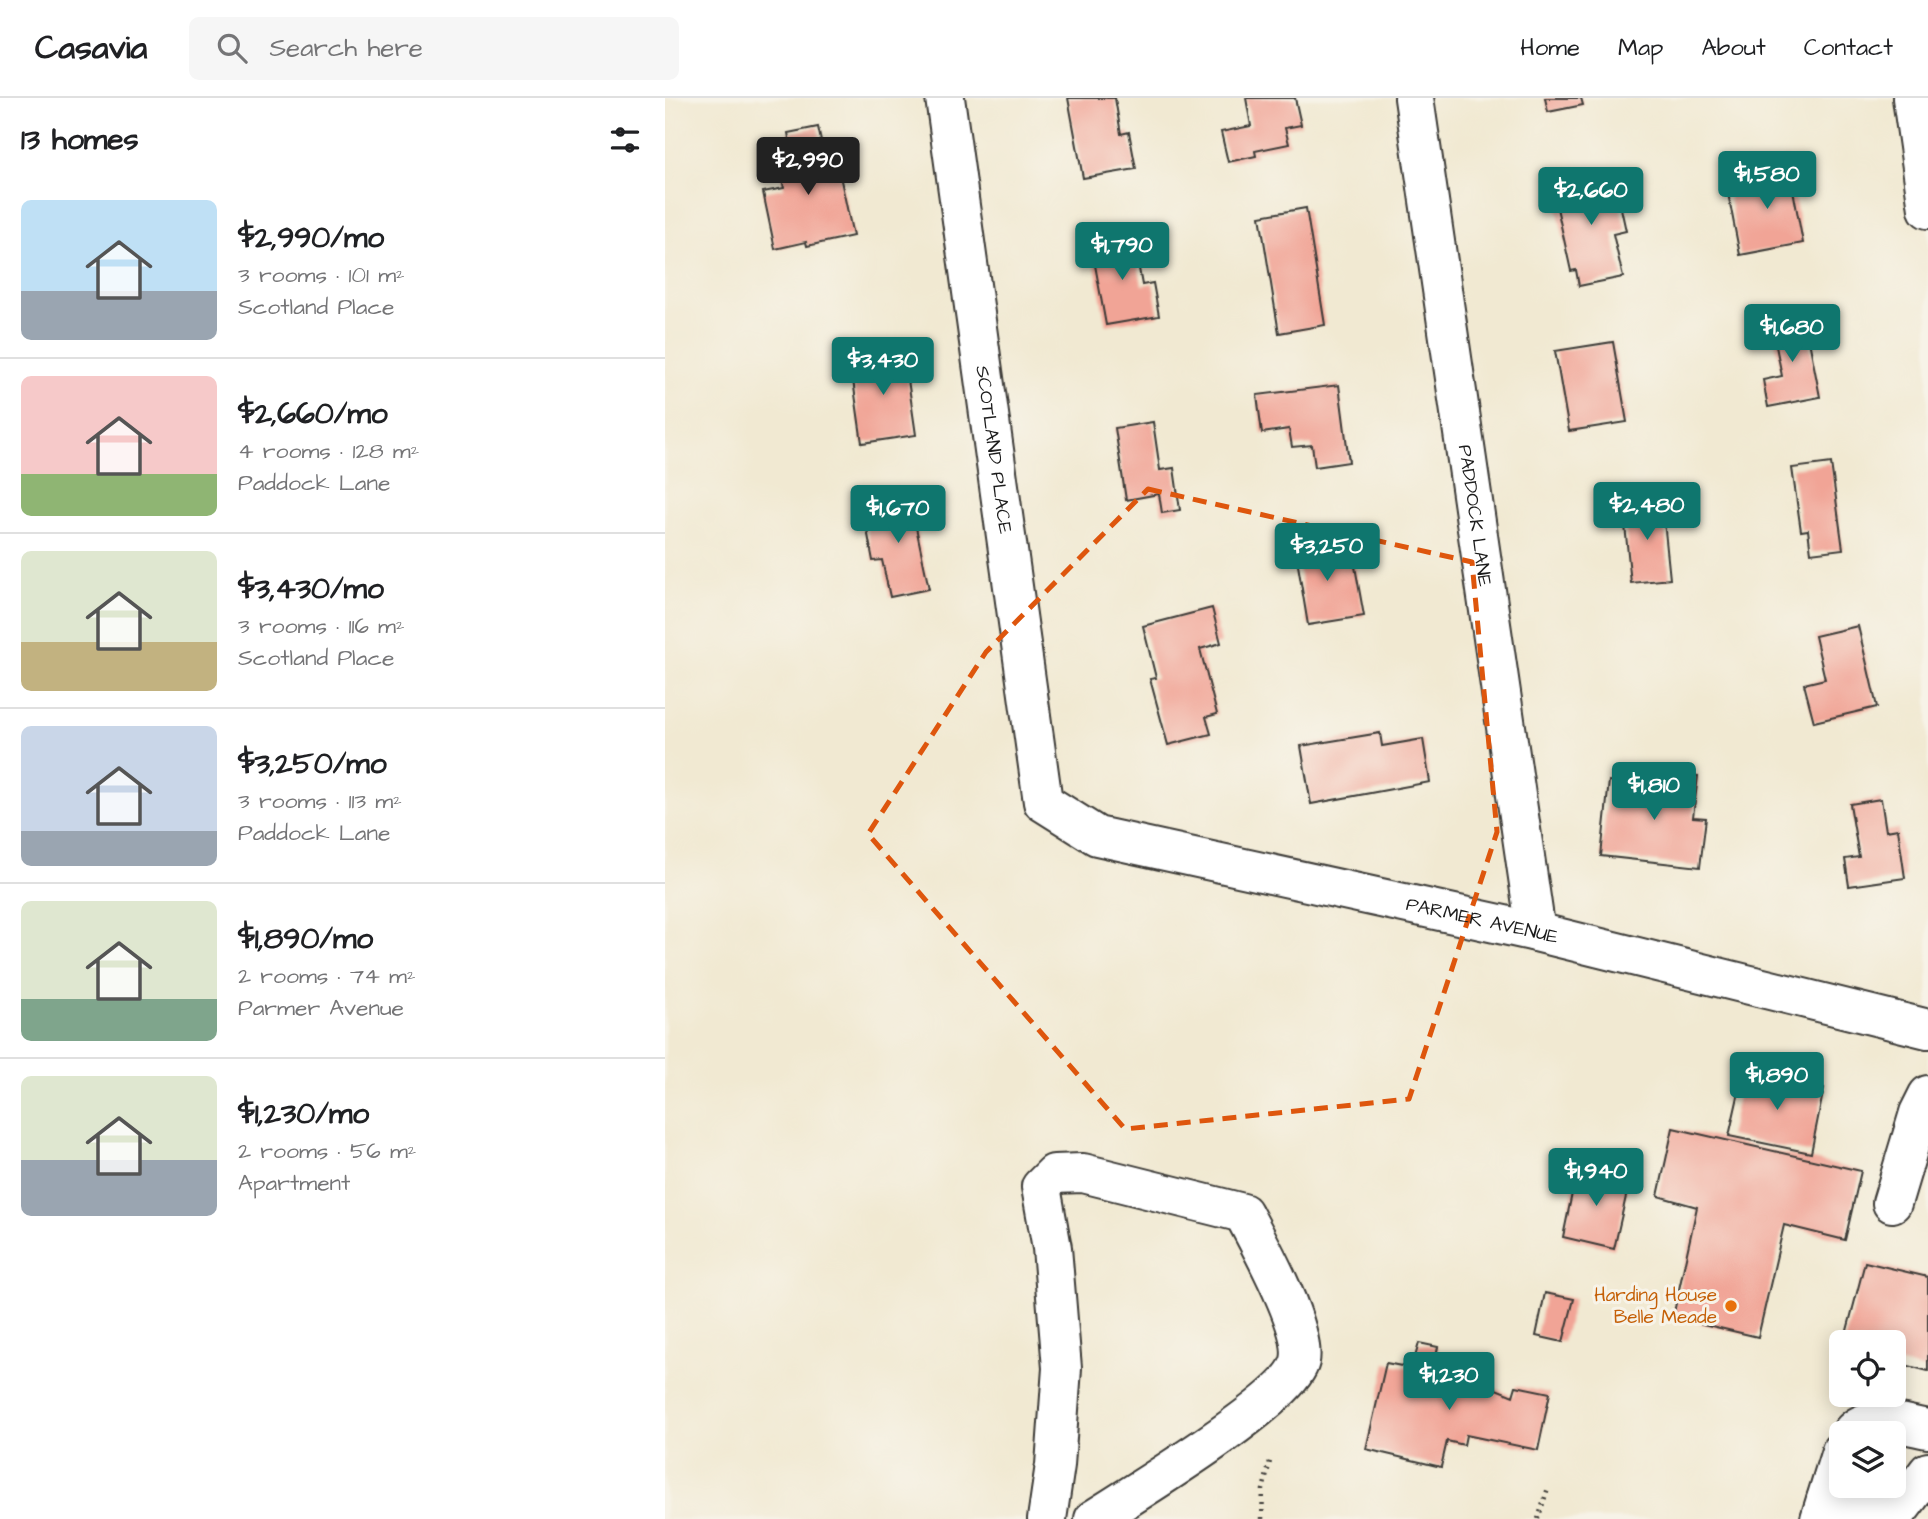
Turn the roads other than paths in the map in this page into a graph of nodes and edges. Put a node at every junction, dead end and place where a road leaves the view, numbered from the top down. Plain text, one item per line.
1 (945, 98) edge
2 (1414, 98) edge
3 (1912, 98) edge
4 (1925, 171) edge
5 (1928, 209) edge
6 (1043, 802) joint
7 (1536, 932) junction
8 (1928, 1029) edge
9 (1928, 1095) edge
10 (1892, 1203) dead end
11 (1906, 1425) edge
12 (1928, 1429) edge
13 (1928, 1472) edge
14 (1829, 1490) edge
15 (1823, 1509) edge
16 (1047, 1519) edge
17 (1094, 1519) edge

1 - 6 street, SCOTLAND PLACE
2 - 7 street, PADDOCK LANE
3 - 4 street
4 - 5 street
6 - 7 street, PARMER AVENUE
7 - 8 street, PARMER AVENUE
9 - 10 street
11 - 12 street
13 - 15 street
14 - 15 street
16 - 17 street

